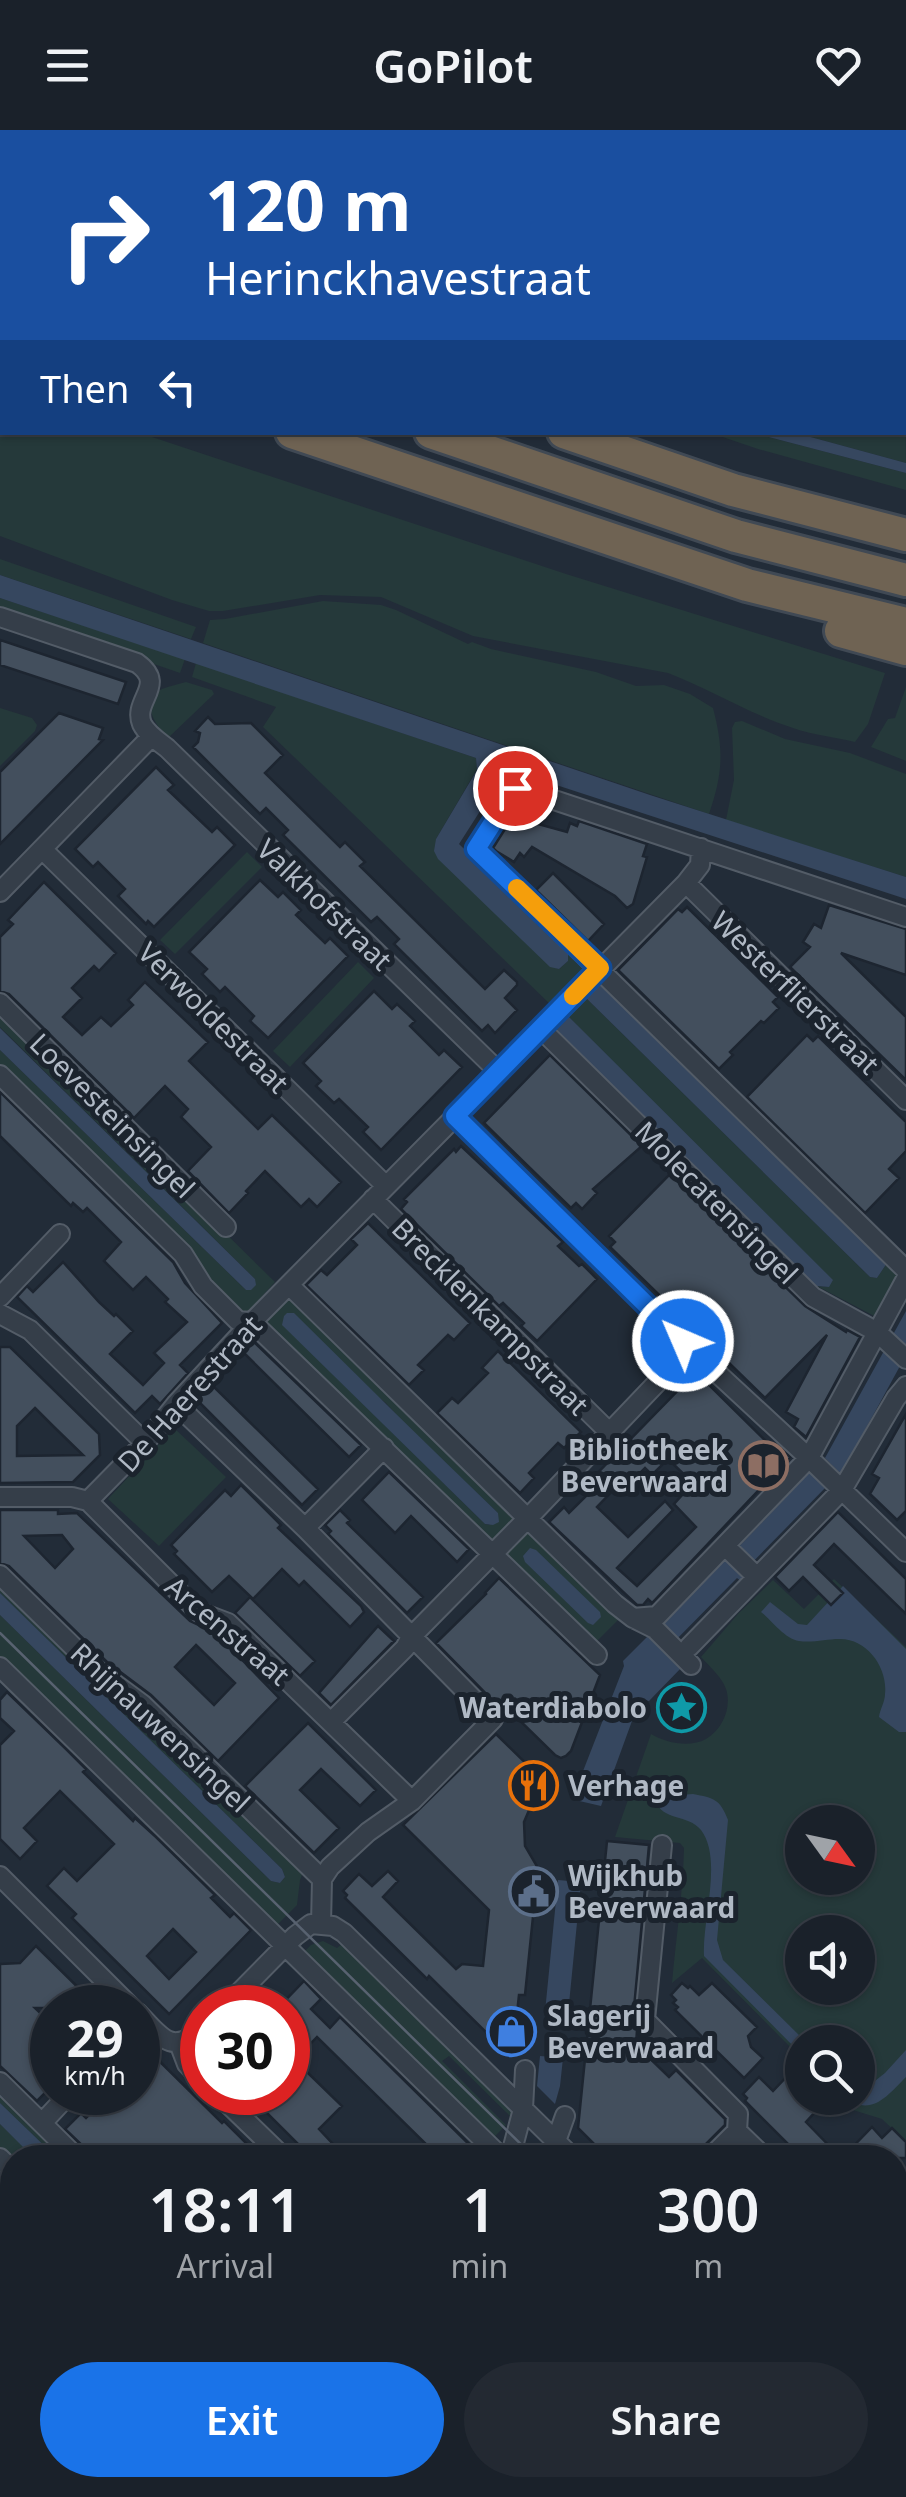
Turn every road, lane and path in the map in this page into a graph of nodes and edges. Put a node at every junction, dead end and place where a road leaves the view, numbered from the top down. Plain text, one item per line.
1 (301, 435) edge
2 (440, 435) edge
3 (573, 435) edge
4 (906, 535) edge
5 (906, 580) edge
6 (747, 585) junction
7 (0, 618) edge
8 (906, 624) edge
9 (906, 649) edge
10 (152, 736) junction
11 (701, 848) junction
12 (42, 849) junction
13 (686, 883) junction
14 (0, 892) edge
15 (906, 917) edge
16 (600, 968) junction
17 (0, 1003) edge
18 (541, 1029) junction
19 (499, 1072) junction
20 (0, 1075) edge
21 (906, 1100) edge
22 (455, 1116) junction
23 (380, 1193) junction
24 (226, 1227) dead end
25 (60, 1234) dead end
26 (906, 1270) edge
27 (906, 1279) edge
28 (290, 1284) junction
29 (0, 1297) edge
30 (0, 1314) edge
31 (252, 1322) junction
32 (881, 1336) junction
33 (690, 1348) junction
34 (906, 1359) edge
35 (906, 1386) edge
36 (176, 1404) junction
37 (609, 1432) junction
38 (145, 1443) junction
39 (378, 1455) junction
40 (809, 1458) junction
41 (842, 1490) junction
42 (0, 1497) edge
43 (88, 1501) junction
44 (528, 1518) junction
45 (305, 1528) junction
46 (728, 1549) junction
47 (906, 1552) edge
48 (493, 1553) junction
49 (752, 1573) junction
50 (0, 1575) edge
51 (632, 1618) junction
52 (411, 1637) junction
53 (597, 1654) dead end
54 (0, 1667) edge
55 (332, 1721) junction
56 (412, 1801) junction
57 (662, 1844) dead end
58 (0, 1876) edge
59 (322, 1879) junction
60 (321, 1924) junction
61 (284, 1947) junction
62 (107, 1985) edge
63 (247, 1985) edge
64 (160, 2035) edge
65 (178, 2043) joint
66 (180, 2047) edge
67 (526, 2070) dead end
68 (0, 2082) edge
69 (523, 2109) junction
70 (49, 2115) edge
71 (240, 2115) edge
72 (566, 2116) dead end
73 (42, 2122) junction
74 (736, 2131) junction
75 (65, 2145) edge
76 (271, 2145) edge
77 (489, 2145) edge
78 (513, 2145) edge
79 (549, 2145) edge
80 (554, 2145) edge
81 (723, 2145) edge
82 (751, 2145) edge

1 - 6 highway
2 - 5 highway
3 - 4 highway
6 - 8 highway
6 - 9 highway
7 - 10 street
10 - 12 street
10 - 19 street, Valkhofstraat
11 - 13 street
11 - 15 street
11 - 16 street
12 - 14 street
12 - 23 street, Verwoldestraat
13 - 16 street, De Haerestraat
13 - 21 street, Westerflierstraat
16 - 18 street, De Haerestraat
16 - 26 street
17 - 24 street, Loevesteinsingel
18 - 19 street, De Haerestraat
18 - 32 street, Molecatensingel
19 - 22 street, De Haerestraat
20 - 31 street, Loevesteinsingel
22 - 23 street, De Haerestraat
22 - 33 street
23 - 28 street, De Haerestraat
23 - 37 street, Brecklenkampstraat
25 - 29 street
27 - 32 street
28 - 31 street, De Haerestraat
28 - 44 street
30 - 38 street
31 - 36 street, De Haerestraat
31 - 39 street, Loevesteinsingel
32 - 34 street, Molecatensingel
32 - 40 street
33 - 37 street
33 - 40 street
35 - 41 street
36 - 38 street, De Haerestraat
36 - 45 street
37 - 44 street
38 - 43 street, De Haerestraat
39 - 45 street
39 - 48 street, Loevesteinsingel
40 - 41 street
40 - 46 street
41 - 47 street
41 - 49 street
42 - 43 street
43 - 55 street, Arcenstraat
44 - 48 street
44 - 51 street
45 - 52 street
46 - 49 street
46 - 51 street
48 - 52 street
48 - 53 street, Loevesteinsingel
49 - 51 street
50 - 59 street, Rhijnauwensingel
52 - 55 street
52 - 56 street
54 - 61 street
55 - 56 street, Arcenstraat
56 - 59 street
57 - 74 street
58 - 62 street
59 - 60 street
60 - 61 street
60 - 69 street
61 - 63 street
61 - 77 street
64 - 65 street
65 - 66 street
67 - 69 street
68 - 73 street
69 - 78 street
69 - 79 street
70 - 73 street
71 - 76 street
72 - 80 street
73 - 75 street
74 - 81 street
74 - 82 street

